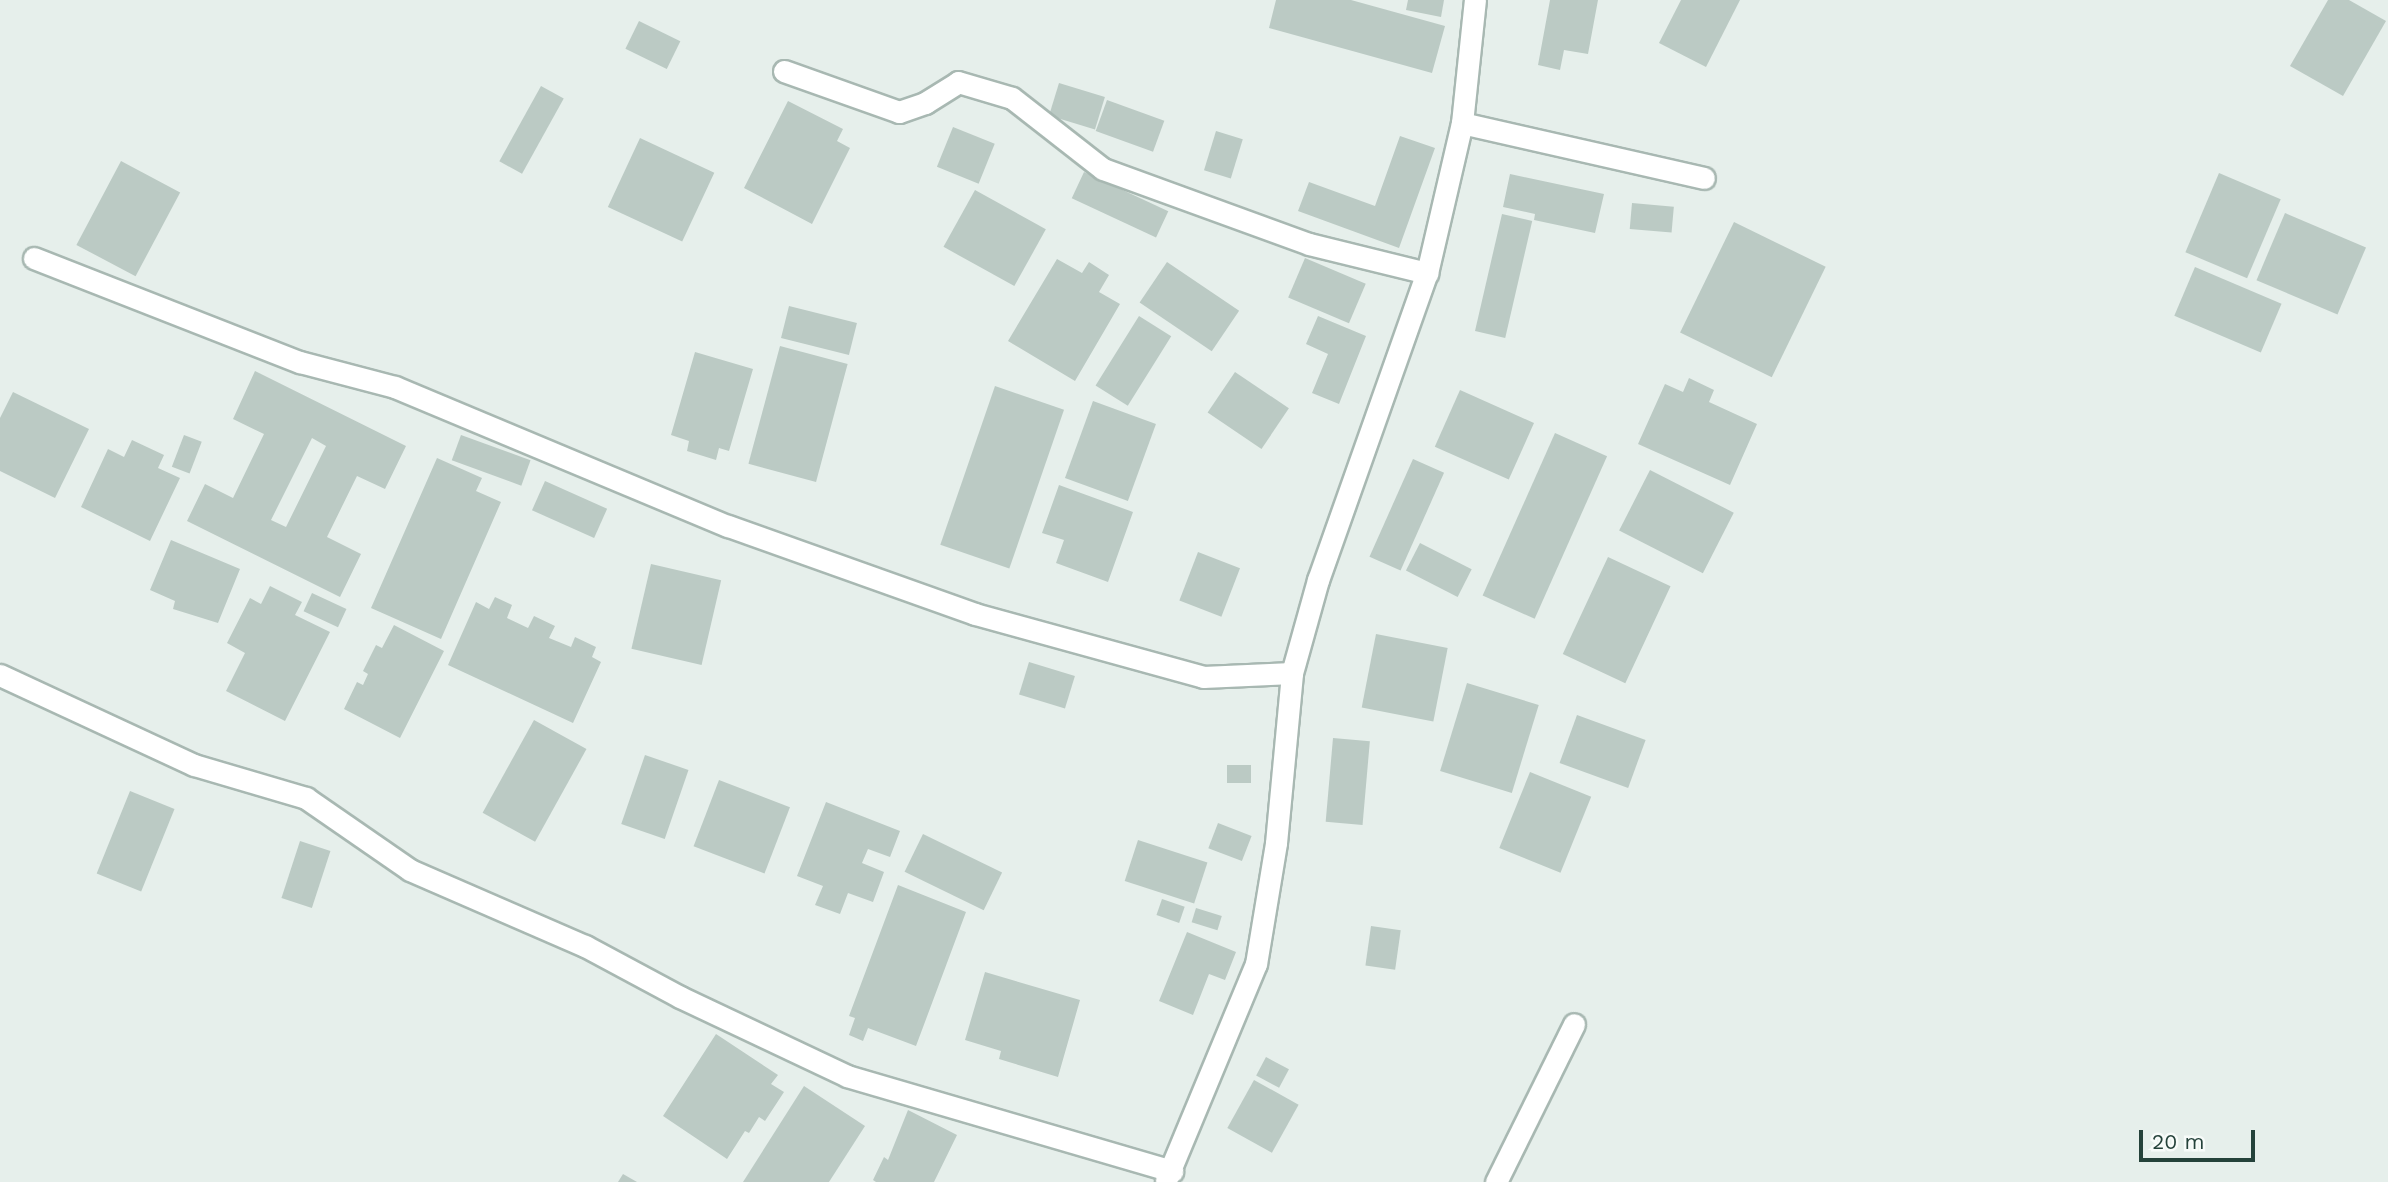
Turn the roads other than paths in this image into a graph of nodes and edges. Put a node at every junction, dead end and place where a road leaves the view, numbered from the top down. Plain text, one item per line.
1 (1475, 0) edge
2 (784, 71) dead end
3 (1462, 123) junction
4 (1704, 178) dead end
5 (34, 258) dead end
6 (1427, 273) junction
7 (1292, 673) junction
8 (0, 675) edge
9 (1574, 1024) dead end
10 (1168, 1176) edge
11 (1496, 1182) edge

1 - 3 street
2 - 6 street
3 - 4 street
3 - 6 street
5 - 7 street
6 - 7 street
7 - 10 street
8 - 10 street
9 - 11 street

